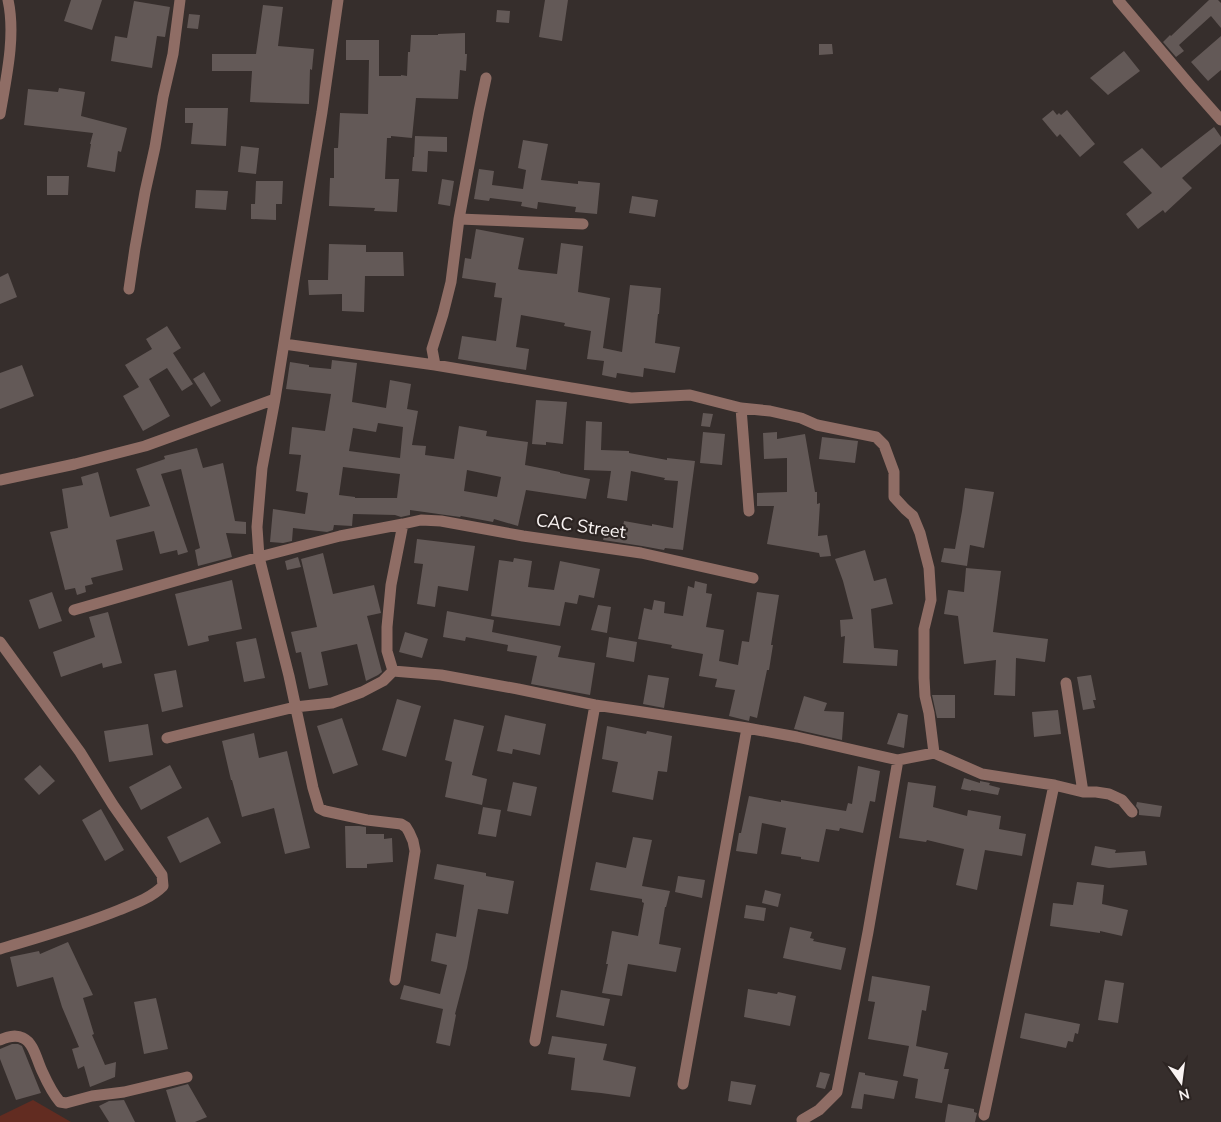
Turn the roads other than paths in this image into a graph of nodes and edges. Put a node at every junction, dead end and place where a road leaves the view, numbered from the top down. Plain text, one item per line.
1 (8, 0) edge
2 (180, 0) edge
3 (338, 0) edge
4 (1118, 0) edge
5 (486, 78) dead end
6 (0, 114) edge
7 (1221, 120) edge
8 (460, 219) junction
9 (583, 224) dead end
10 (129, 289) dead end
11 (284, 344) junction
12 (435, 365) junction
13 (275, 399) junction
14 (741, 408) junction
15 (0, 480) edge
16 (749, 510) dead end
17 (403, 524) junction
18 (259, 557) junction
19 (753, 578) dead end
20 (74, 610) dead end
21 (0, 642) edge
22 (394, 671) junction
23 (1066, 683) dead end
24 (595, 705) junction
25 (295, 707) junction
26 (747, 728) junction
27 (167, 738) dead end
28 (934, 753) junction
29 (898, 760) junction
30 (1054, 785) junction
31 (1083, 792) junction
32 (1132, 812) dead end
33 (0, 949) edge
34 (395, 980) dead end
35 (0, 1040) edge
36 (535, 1041) dead end
37 (187, 1077) dead end
38 (683, 1084) dead end
39 (984, 1115) dead end
40 (802, 1120) dead end

1 - 6 street
2 - 10 street
3 - 11 street
4 - 7 street
5 - 8 street
8 - 9 street
8 - 12 street
11 - 12 street
11 - 13 street
12 - 14 street
13 - 15 street
13 - 18 street
14 - 16 street
14 - 28 street
17 - 18 street, CAC Street
17 - 19 street, CAC Street
17 - 22 street
18 - 20 street, CAC Street
18 - 25 street
21 - 33 street
22 - 24 street
22 - 25 street
23 - 31 street
24 - 26 street
24 - 36 street
25 - 27 street
25 - 34 street
26 - 29 street
26 - 38 street
28 - 29 street
28 - 30 street
29 - 40 street
30 - 31 street
30 - 39 street
31 - 32 street
35 - 37 street

